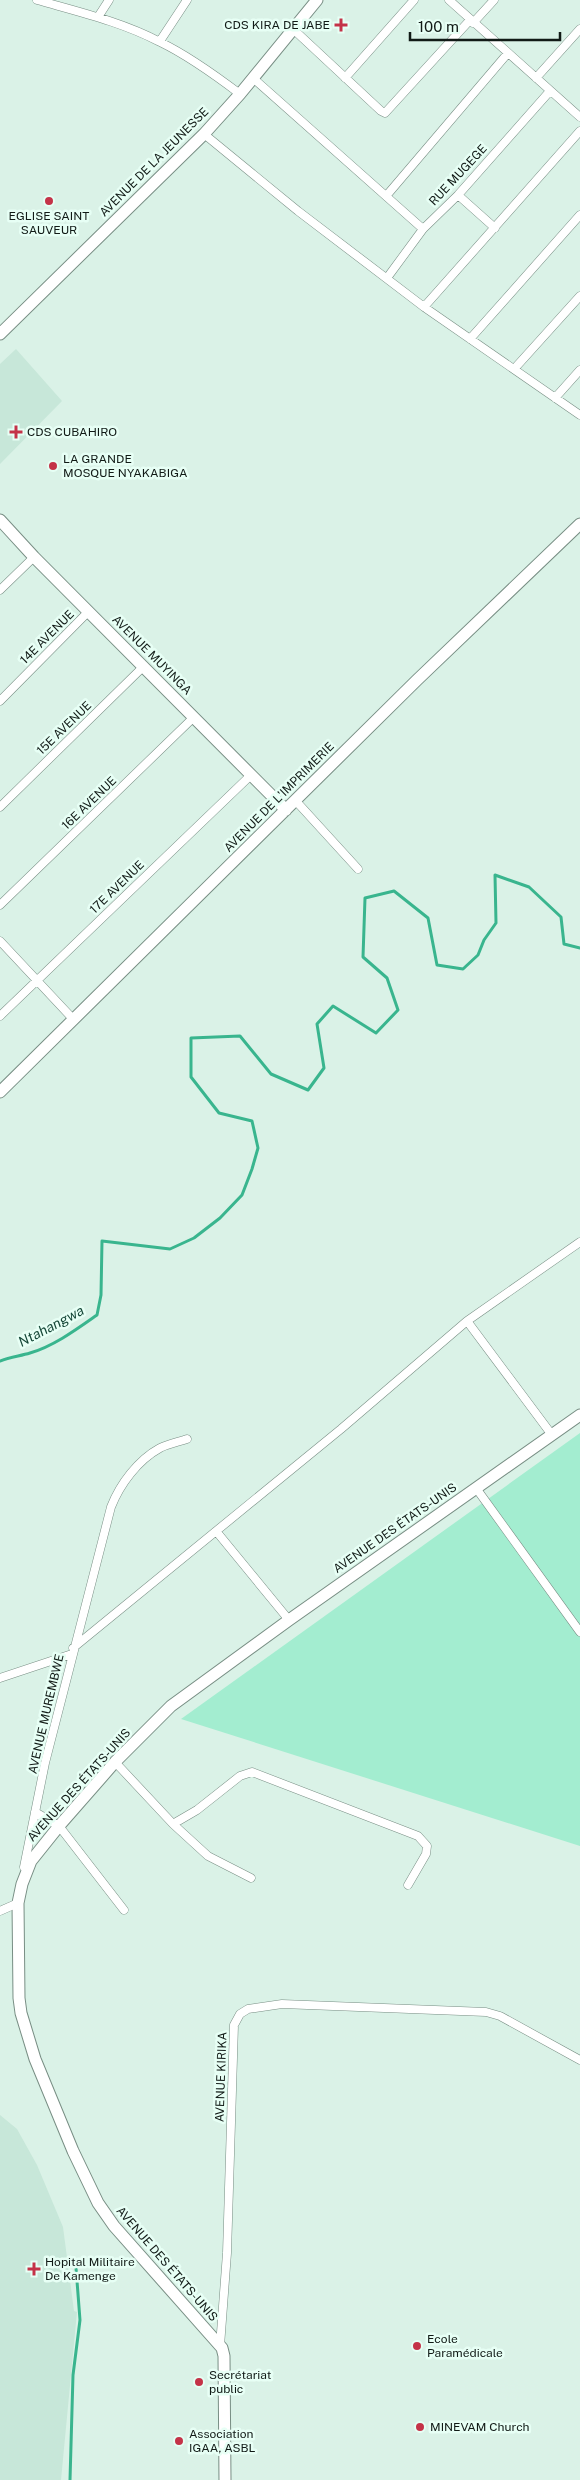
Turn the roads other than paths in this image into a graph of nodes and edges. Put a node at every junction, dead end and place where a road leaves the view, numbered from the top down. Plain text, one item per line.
1 (37, 0) edge
2 (108, 0) edge
3 (187, 0) edge
4 (317, 0) edge
5 (414, 0) edge
6 (449, 0) edge
7 (494, 0) edge
8 (98, 17) junction
9 (472, 22) junction
10 (293, 29) junction
11 (580, 29) edge
12 (160, 42) junction
13 (508, 53) junction
14 (254, 78) junction
15 (345, 78) junction
16 (536, 78) junction
17 (550, 91) junction
18 (240, 94) junction
19 (580, 117) edge
20 (580, 131) edge
21 (204, 134) junction
22 (387, 195) junction
23 (458, 195) junction
24 (580, 215) edge
25 (495, 228) junction
26 (423, 229) junction
27 (387, 278) junction
28 (580, 296) edge
29 (424, 307) junction
30 (0, 334) edge
31 (470, 339) junction
32 (515, 368) junction
33 (580, 370) edge
34 (555, 398) junction
35 (580, 415) edge
36 (0, 520) edge
37 (580, 524) edge
38 (34, 557) junction
39 (0, 590) edge
40 (89, 611) junction
41 (144, 666) junction
42 (0, 701) edge
43 (194, 717) junction
44 (251, 774) junction
45 (295, 800) junction
46 (0, 806) edge
47 (286, 810) junction
48 (358, 869) dead end
49 (0, 905) edge
50 (0, 941) edge
51 (37, 979) junction
52 (0, 1016) edge
53 (74, 1020) junction
54 (0, 1092) edge
55 (580, 1242) edge
56 (467, 1321) junction
57 (580, 1415) edge
58 (552, 1435) junction
59 (186, 1439) dead end
60 (476, 1488) junction
61 (216, 1531) junction
62 (289, 1620) junction
63 (580, 1632) edge
64 (73, 1651) junction
65 (0, 1678) edge
66 (115, 1762) junction
67 (35, 1812) junction
68 (172, 1824) junction
69 (58, 1826) junction
70 (252, 1878) dead end
71 (22, 1884) junction
72 (408, 1885) dead end
73 (18, 1904) junction
74 (124, 1910) dead end
75 (0, 1911) edge
76 (580, 2060) edge
77 (220, 2346) junction
78 (226, 2480) edge

1 - 8 street
2 - 8 street
3 - 12 street
4 - 10 street, AVENUE DE LA JEUNESSE
5 - 15 street
6 - 9 street
7 - 9 street
8 - 12 street
9 - 13 street
9 - 15 street
10 - 14 street, AVENUE DE LA JEUNESSE
10 - 15 street
11 - 16 street
12 - 18 street
13 - 16 street
13 - 22 street
14 - 18 street, AVENUE DE LA JEUNESSE
14 - 22 street
16 - 17 street
17 - 19 street
17 - 23 street, RUE MUGEGE
18 - 21 street, AVENUE DE LA JEUNESSE
20 - 25 street
21 - 27 street
21 - 30 street, AVENUE DE LA JEUNESSE
22 - 26 street
23 - 25 street
23 - 26 street, RUE MUGEGE
24 - 31 street
25 - 29 street
26 - 27 street, RUE MUGEGE
27 - 29 street
28 - 32 street
29 - 31 street
31 - 32 street
32 - 34 street
33 - 34 street
34 - 35 street
36 - 38 street, AVENUE MUYINGA
37 - 45 street, AVENUE DE L'IMPRIMERIE
38 - 39 street
38 - 40 street, AVENUE MUYINGA
40 - 41 street, AVENUE MUYINGA
40 - 42 street, 14E AVENUE
41 - 43 street, AVENUE MUYINGA
41 - 46 street, 15E AVENUE
43 - 44 street, AVENUE MUYINGA
43 - 49 street, 16E AVENUE
44 - 47 street, AVENUE MUYINGA
44 - 51 street, 17E AVENUE
45 - 47 street, AVENUE DE L'IMPRIMERIE
45 - 48 street
47 - 53 street, AVENUE DE L'IMPRIMERIE
50 - 51 street
51 - 52 street, 17E AVENUE
51 - 53 street
53 - 54 street, AVENUE DE L'IMPRIMERIE
55 - 56 street
56 - 58 street
56 - 61 street
57 - 58 street, AVENUE DES ÉTATS-UNIS
58 - 60 street, AVENUE DES ÉTATS-UNIS
59 - 64 street, AVENUE MUREMBWE
60 - 62 street, AVENUE DES ÉTATS-UNIS
60 - 63 street
61 - 62 street
61 - 64 street
62 - 66 street, AVENUE DES ÉTATS-UNIS
64 - 65 street
64 - 67 street, AVENUE MUREMBWE
66 - 68 street
66 - 69 street, AVENUE DES ÉTATS-UNIS
67 - 69 street
67 - 71 street, AVENUE MUREMBWE
68 - 70 street
68 - 72 street
69 - 71 street, AVENUE DES ÉTATS-UNIS
69 - 74 street
71 - 73 street, AVENUE DES ÉTATS-UNIS
73 - 75 street
73 - 77 street, AVENUE DES ÉTATS-UNIS
76 - 77 street, AVENUE KIRIKA
77 - 78 street

